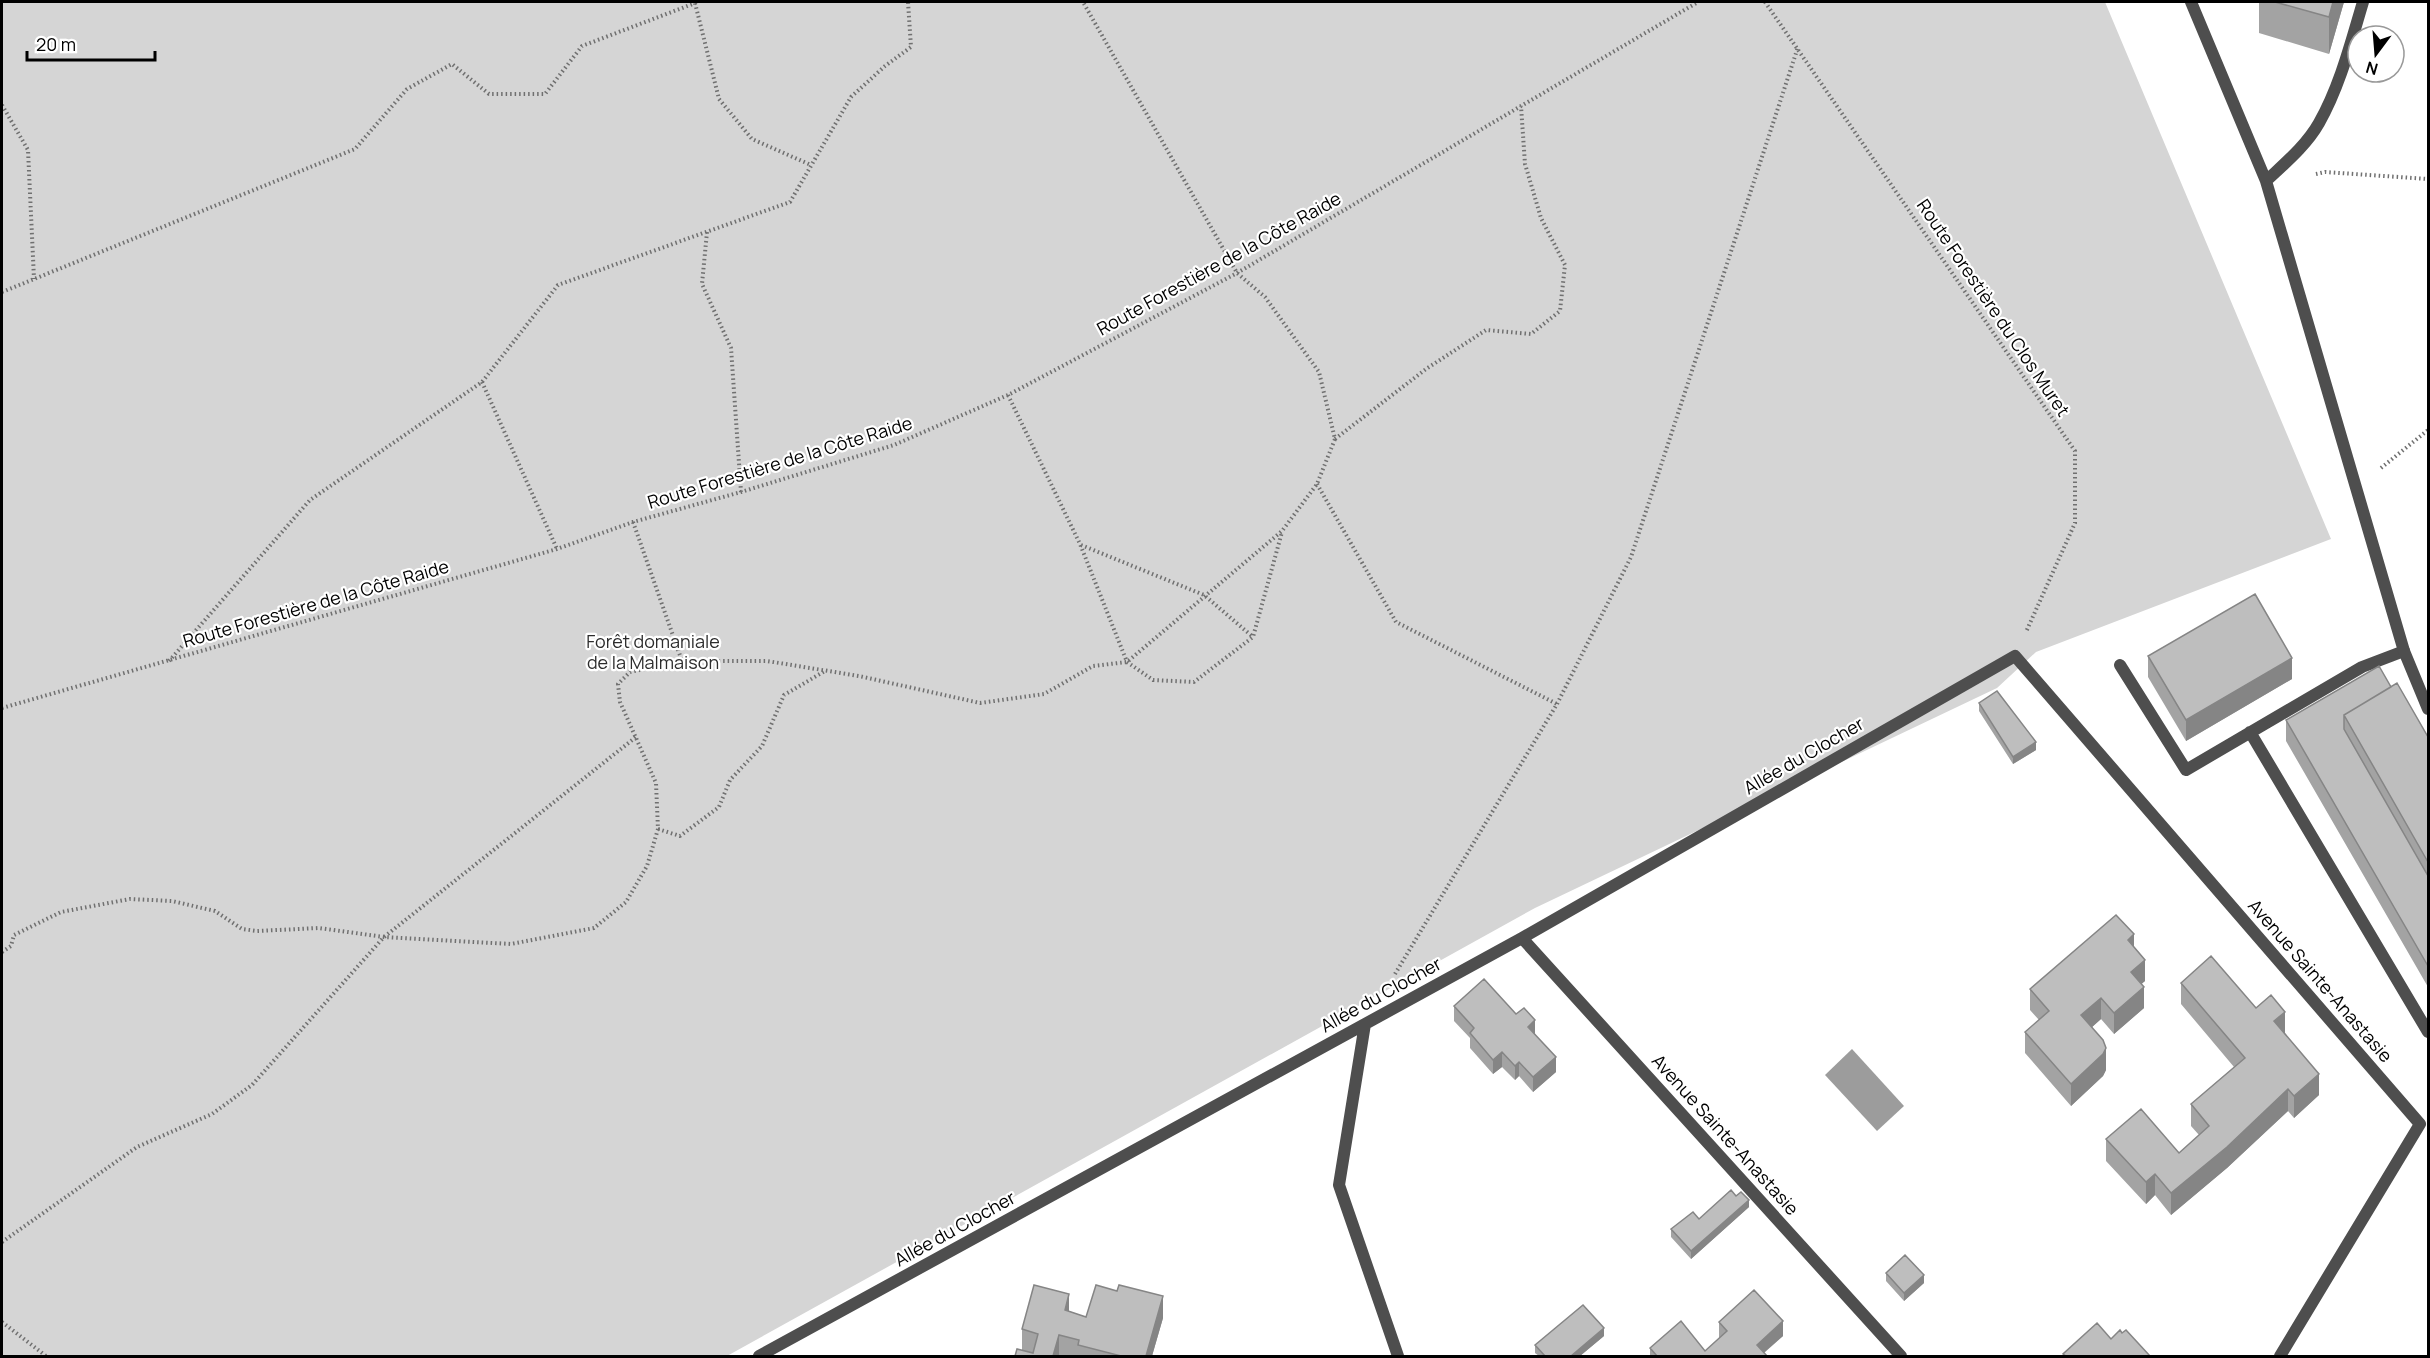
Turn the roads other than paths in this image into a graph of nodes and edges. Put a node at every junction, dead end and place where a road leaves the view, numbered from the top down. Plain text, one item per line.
1 (2191, 2) edge
2 (2363, 2) edge
3 (2266, 181) junction
4 (2404, 651) junction
5 (2015, 656) joint
6 (2120, 665) dead end
7 (2428, 709) edge
8 (2250, 732) junction
9 (1522, 938) junction
10 (1365, 1024) junction
11 (2428, 1032) edge
12 (759, 1356) edge
13 (1398, 1356) edge
14 (1901, 1356) edge
15 (2280, 1356) edge

1 - 3 street
2 - 3 street
3 - 4 street
4 - 7 street
4 - 8 street
5 - 9 street, Allée du Clocher
5 - 15 street, Avenue Sainte-Anastasie
6 - 8 street
8 - 11 street
9 - 10 street, Allée du Clocher
9 - 14 street, Avenue Sainte-Anastasie
10 - 12 street, Allée du Clocher
10 - 13 street

